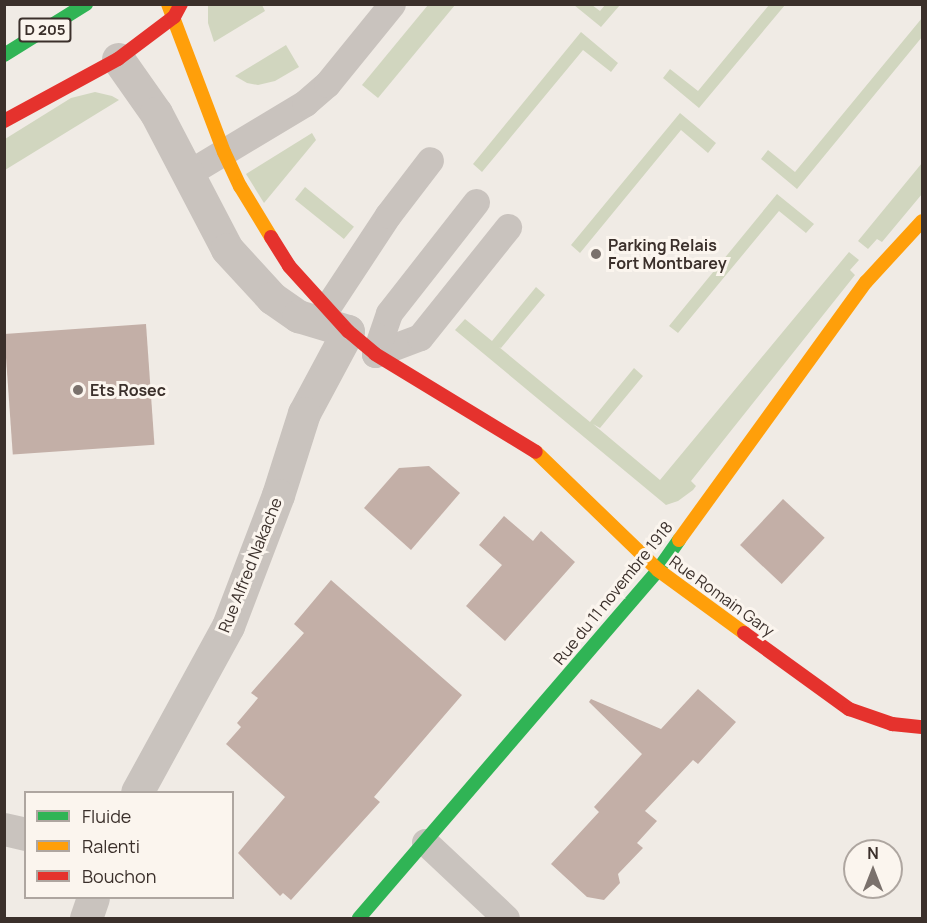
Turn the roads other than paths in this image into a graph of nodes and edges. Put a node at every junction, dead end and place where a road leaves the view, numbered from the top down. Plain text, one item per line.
1 (86, 4) edge
2 (182, 4) edge
3 (392, 4) edge
4 (171, 11) edge
5 (4, 55) edge
6 (118, 59) junction
7 (4, 121) edge
8 (224, 152) junction
9 (430, 160) dead end
10 (187, 174) junction
11 (476, 202) dead end
12 (922, 221) edge
13 (508, 227) dead end
14 (337, 320) junction
15 (375, 354) junction
16 (658, 570) junction
17 (922, 727) edge
18 (138, 791) edge
19 (4, 829) edge
20 (24, 834) edge
21 (425, 842) junction
22 (92, 899) edge
23 (86, 918) edge
24 (359, 918) edge
25 (506, 918) edge

1 - 5 street, D 205
2 - 4 street
3 - 8 lane
4 - 6 street
4 - 8 street
6 - 7 street
6 - 10 street
8 - 10 lane
8 - 14 street
9 - 14 lane
10 - 14 street
11 - 15 lane
12 - 16 street, Rue du 11 novembre 1918
13 - 15 lane
14 - 15 street, Rue Romain Gary
14 - 18 street, Rue Alfred Nakache
15 - 16 street, Rue Romain Gary
16 - 17 street, Rue Romain Gary
16 - 21 street, Rue du 11 novembre 1918
19 - 20 street
21 - 24 street, Rue du 11 novembre 1918
21 - 25 lane
22 - 23 street

